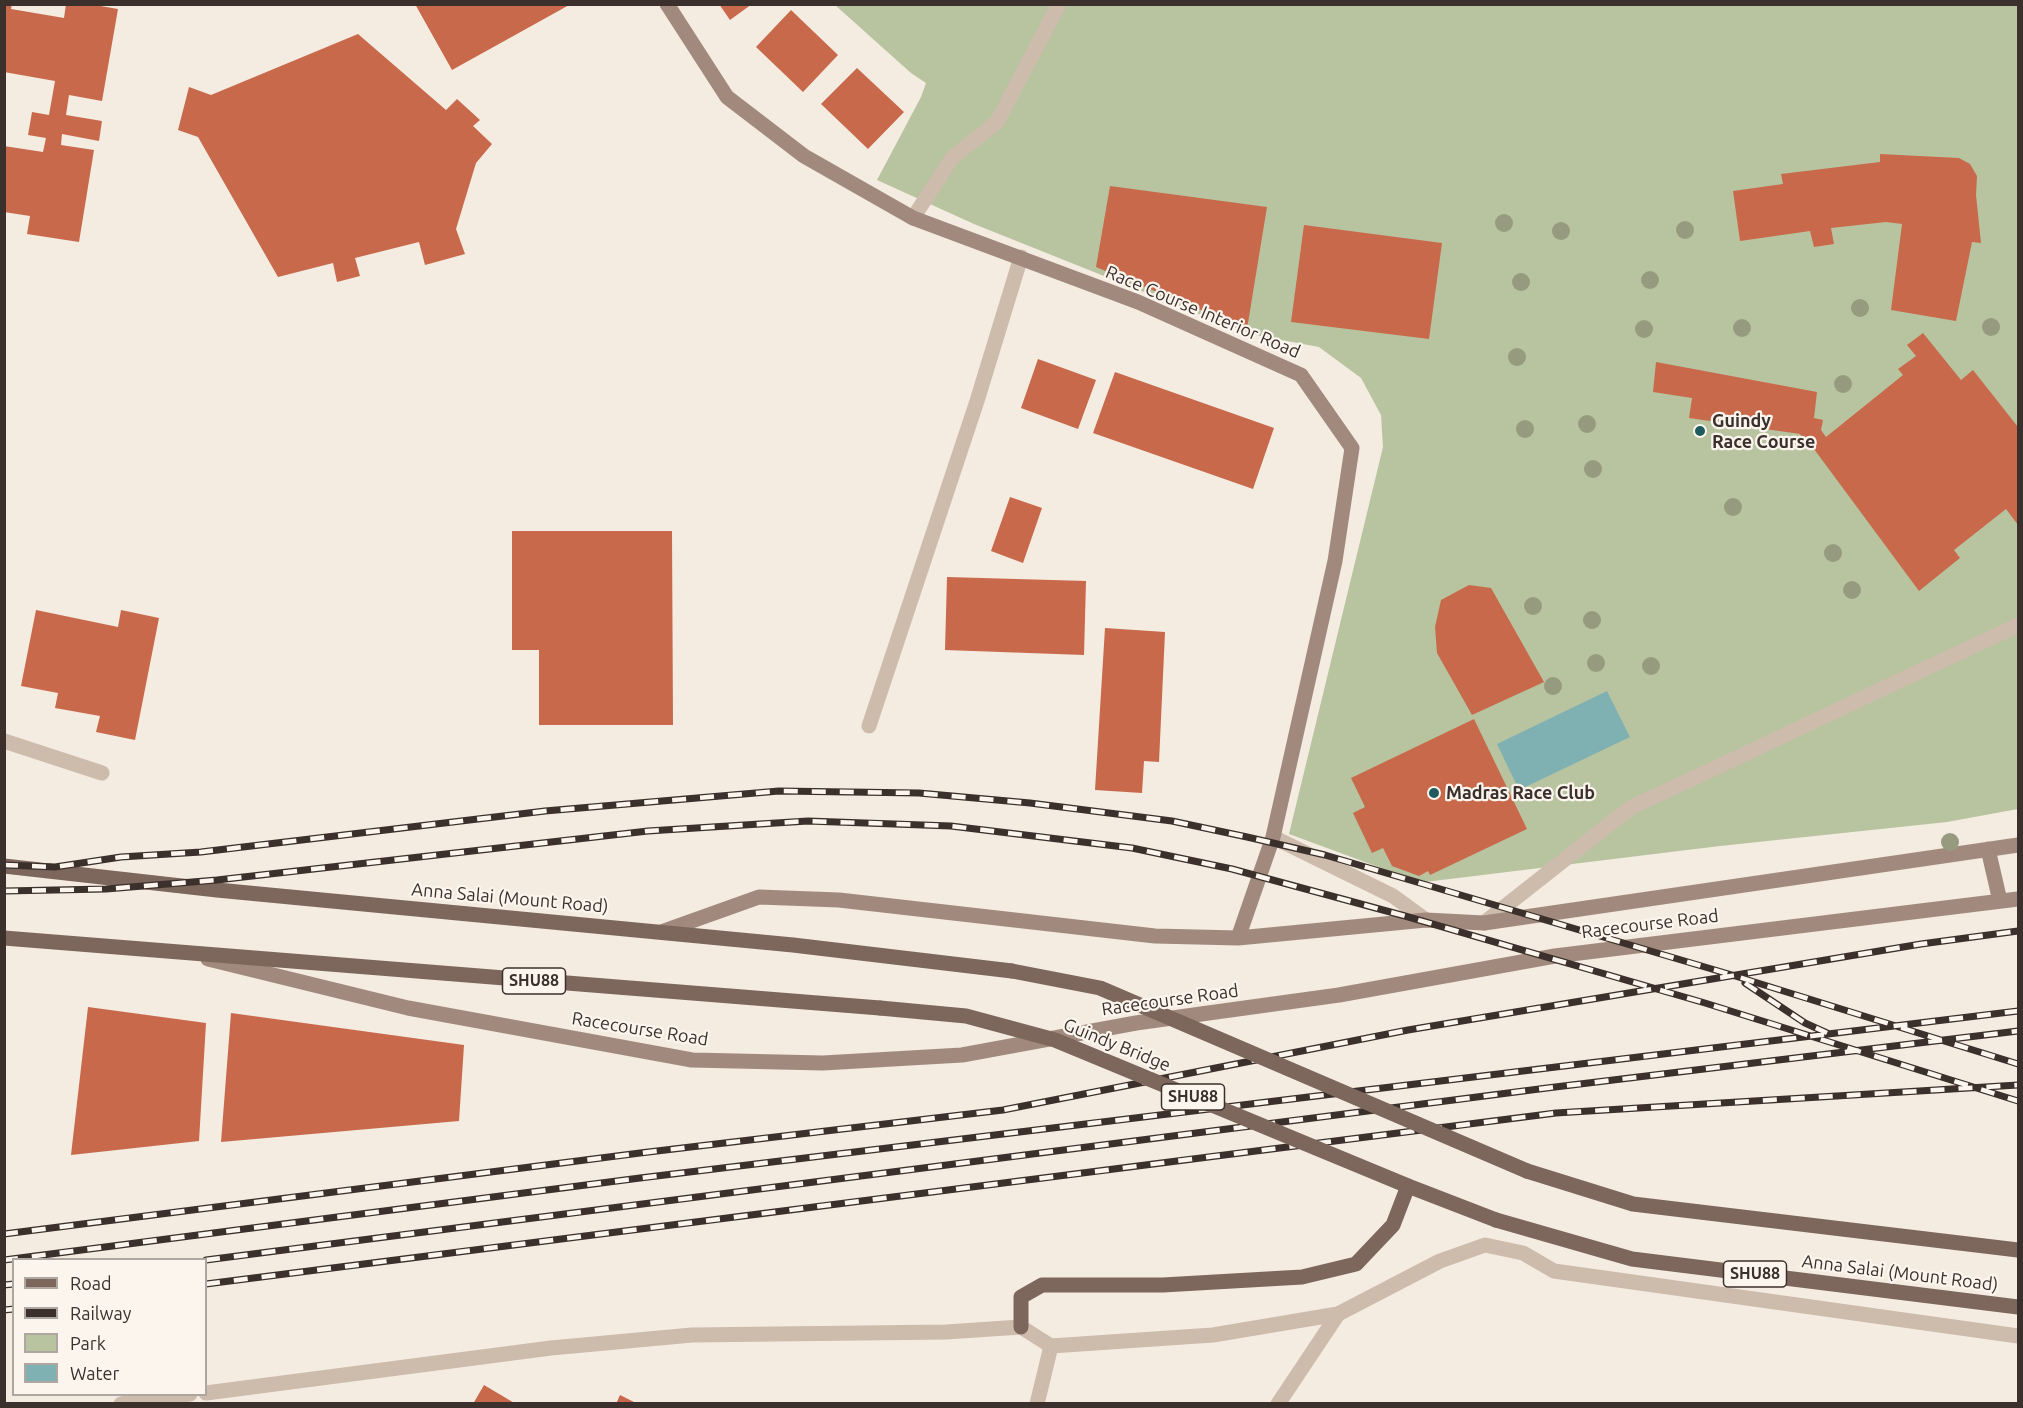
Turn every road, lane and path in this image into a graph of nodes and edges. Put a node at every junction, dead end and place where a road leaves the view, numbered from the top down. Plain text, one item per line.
1 (667, 4) edge
2 (1059, 4) edge
3 (913, 218) junction
4 (1020, 257) junction
5 (2019, 625) edge
6 (869, 726) dead end
7 (4, 741) edge
8 (102, 773) dead end
9 (1273, 837) junction
10 (2019, 845) edge
11 (1988, 849) junction
12 (4, 867) edge
13 (2019, 899) edge
14 (2000, 901) junction
15 (1426, 920) junction
16 (1484, 923) junction
17 (661, 932) junction
18 (4, 938) edge
19 (1239, 938) junction
20 (189, 954) junction
21 (1408, 1186) junction
22 (1496, 1220) joint
23 (2019, 1250) edge
24 (2019, 1307) edge
25 (1338, 1314) junction
26 (1021, 1327) junction
27 (2019, 1336) edge
28 (1052, 1346) junction
29 (207, 1393) edge
30 (182, 1396) edge
31 (121, 1404) edge
32 (1037, 1404) edge
33 (1278, 1404) edge

1 - 3 main road, Race Course Interior Road
2 - 3 street
3 - 4 main road, Race Course Interior Road
4 - 6 street
4 - 9 main road, Race Course Interior Road
5 - 16 street
7 - 8 street
9 - 15 street
9 - 19 main road, Race Course Interior Road
10 - 11 main road, Racecourse Road
11 - 14 main road
11 - 16 main road, Racecourse Road
12 - 17 main road, Anna Salai (Mount Road)
13 - 14 main road, Racecourse Road
14 - 20 main road, Racecourse Road
15 - 16 main road, Racecourse Road
15 - 19 main road, Racecourse Road
17 - 19 main road, Racecourse Road
17 - 23 main road, Anna Salai (Mount Road), bridge
18 - 20 main road, SHU88
20 - 21 main road, Guindy Bridge / SHU88, bridge
21 - 22 main road, Guindy Bridge / SHU88, bridge
21 - 26 main road
22 - 24 main road, Anna Salai (Mount Road) / SHU88
25 - 27 street
25 - 28 street
25 - 33 street
26 - 28 street
26 - 29 street
28 - 32 street
30 - 31 street

